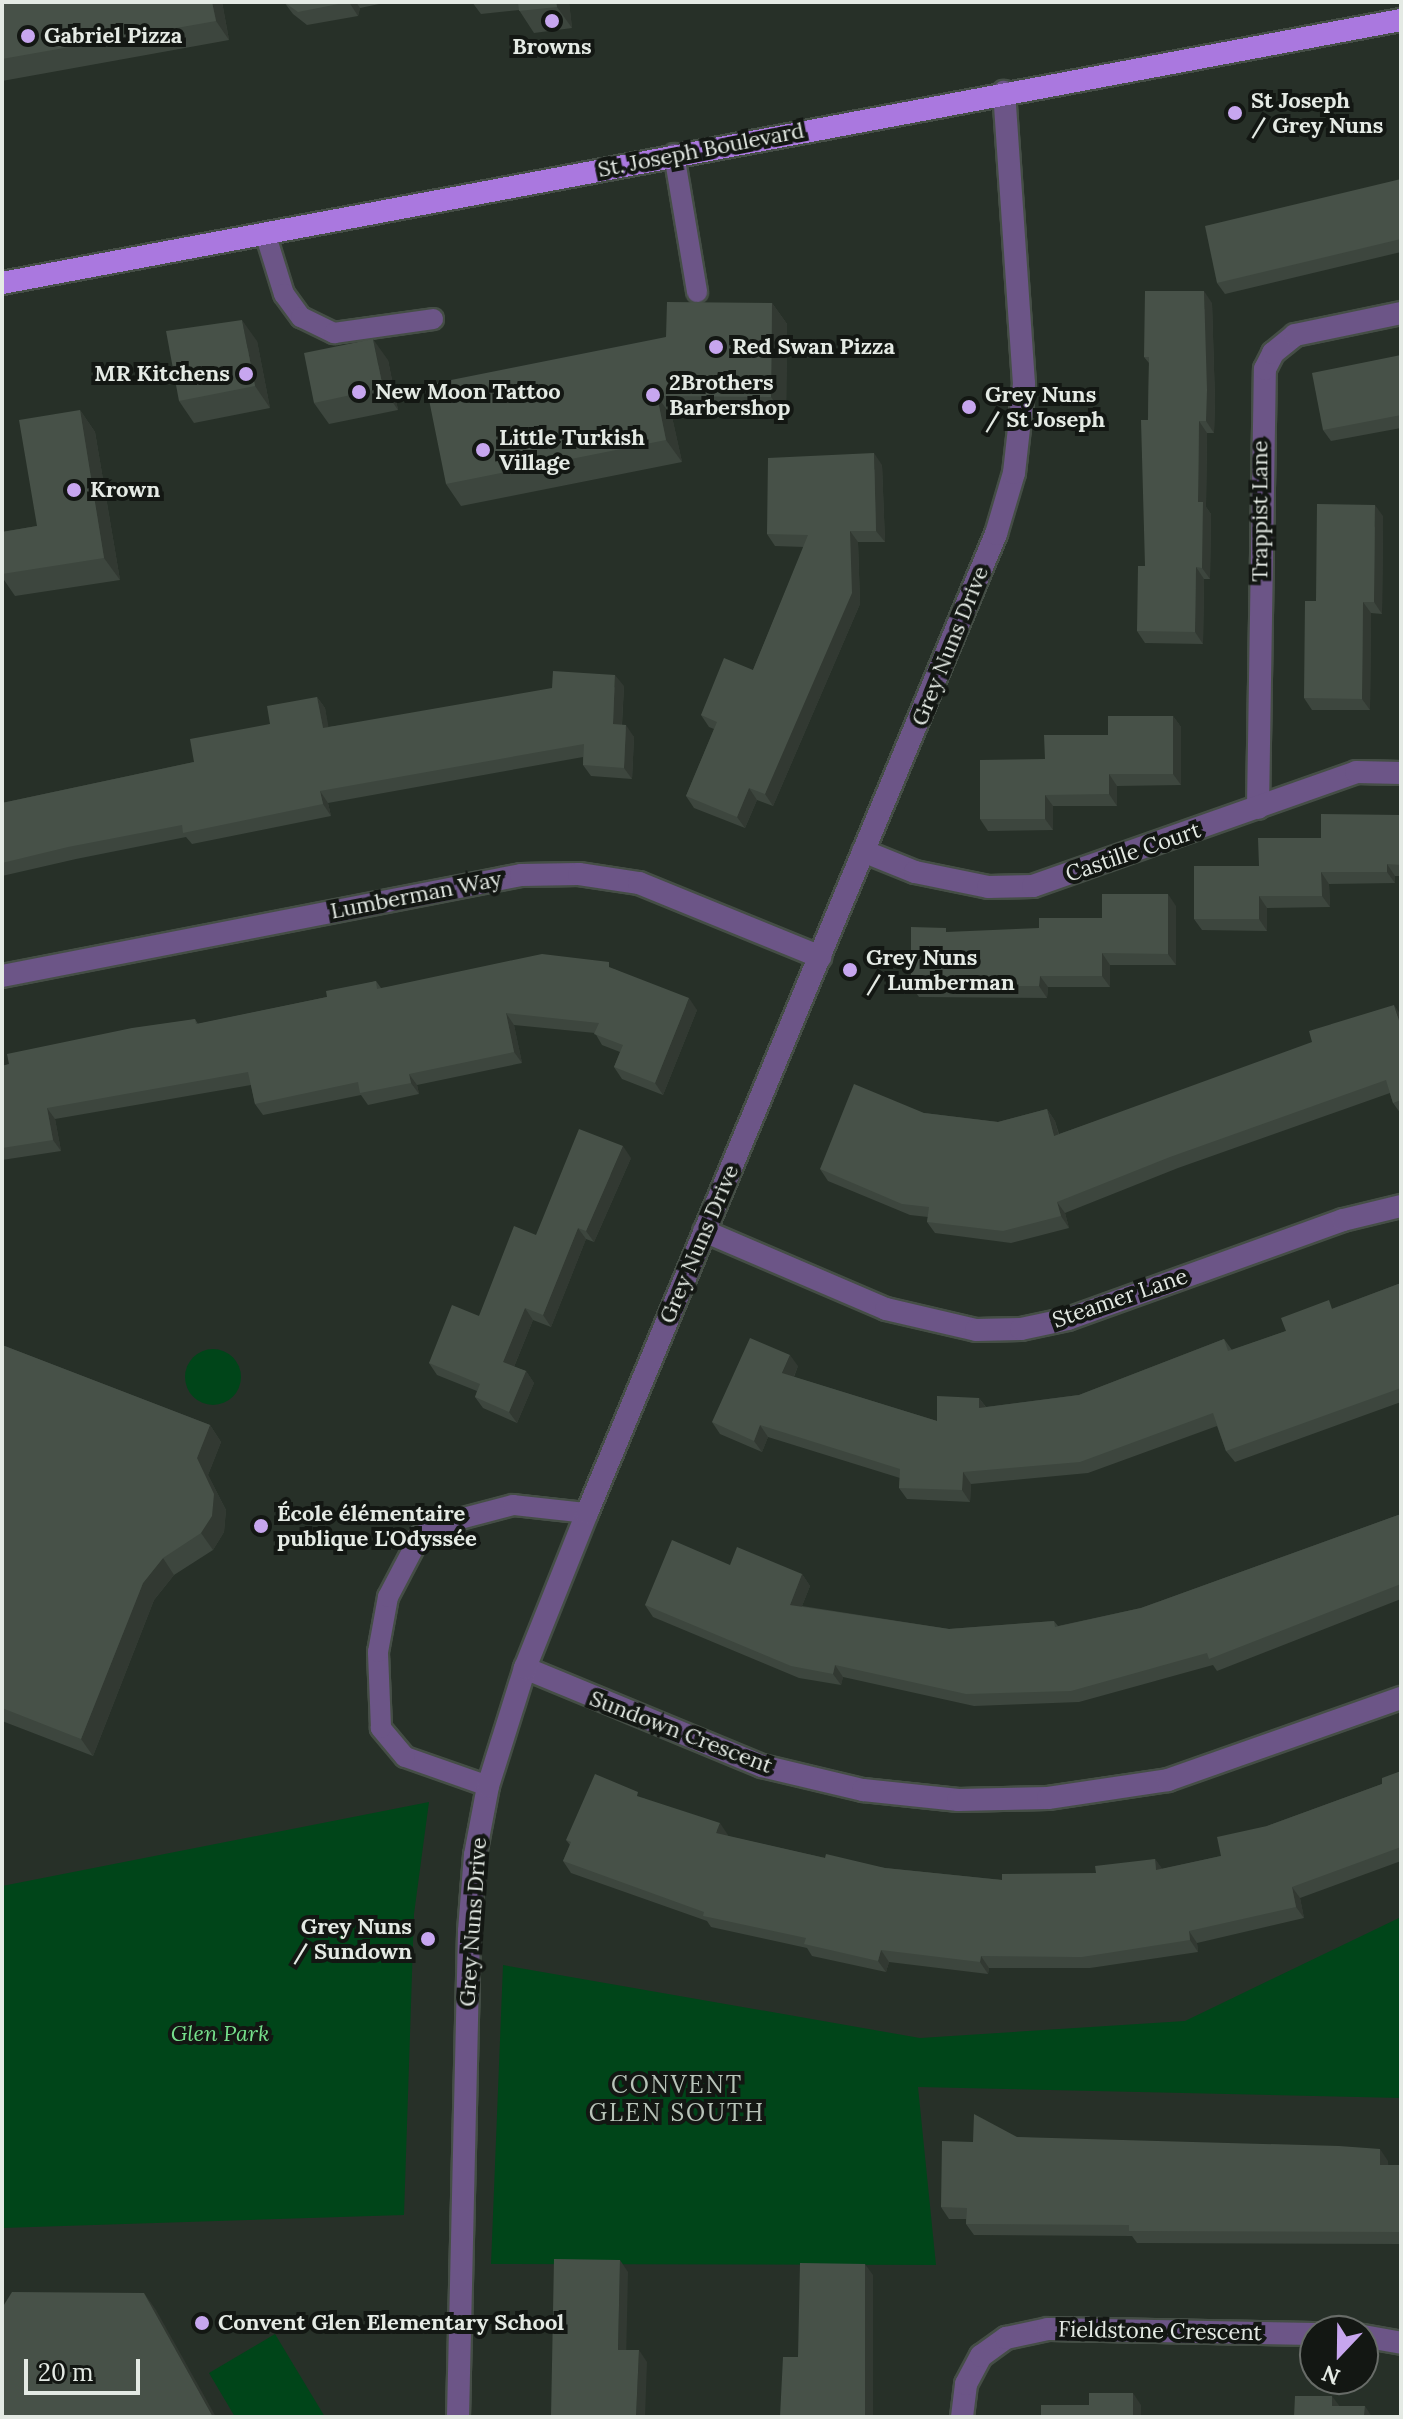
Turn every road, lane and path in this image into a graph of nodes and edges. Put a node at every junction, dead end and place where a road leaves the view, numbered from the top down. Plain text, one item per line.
1 (1401, 20) edge
2 (1004, 92) junction
3 (674, 154) junction
4 (266, 236) junction
5 (2, 283) edge
6 (697, 292) dead end
7 (1401, 313) edge
8 (433, 319) dead end
9 (1401, 773) edge
10 (1258, 808) junction
11 (863, 851) junction
12 (820, 957) junction
13 (2, 976) edge
14 (1401, 1206) edge
15 (704, 1231) junction
16 (587, 1513) junction
17 (525, 1668) junction
18 (1401, 1698) edge
19 (488, 1786) junction
20 (1299, 2334) edge
21 (1379, 2339) edge
22 (1401, 2343) edge
23 (458, 2417) edge
24 (962, 2417) edge

1 - 2 main road, St. Joseph Boulevard
2 - 3 main road, St. Joseph Boulevard
2 - 11 street, Grey Nuns Drive
3 - 4 main road, St. Joseph Boulevard
3 - 6 lane
4 - 5 main road, St. Joseph Boulevard
4 - 8 lane
7 - 10 street, Trappist Lane
9 - 10 street, Castille Court
10 - 11 street, Castille Court
11 - 12 street, Grey Nuns Drive
12 - 13 street, Lumberman Way
12 - 15 street, Grey Nuns Drive
14 - 15 street, Steamer Lane
15 - 16 street, Grey Nuns Drive
16 - 17 street, Grey Nuns Drive
16 - 19 lane
17 - 18 street, Sundown Crescent
17 - 19 street, Grey Nuns Drive
19 - 23 street, Grey Nuns Drive
20 - 24 street, Fieldstone Crescent
21 - 22 street

